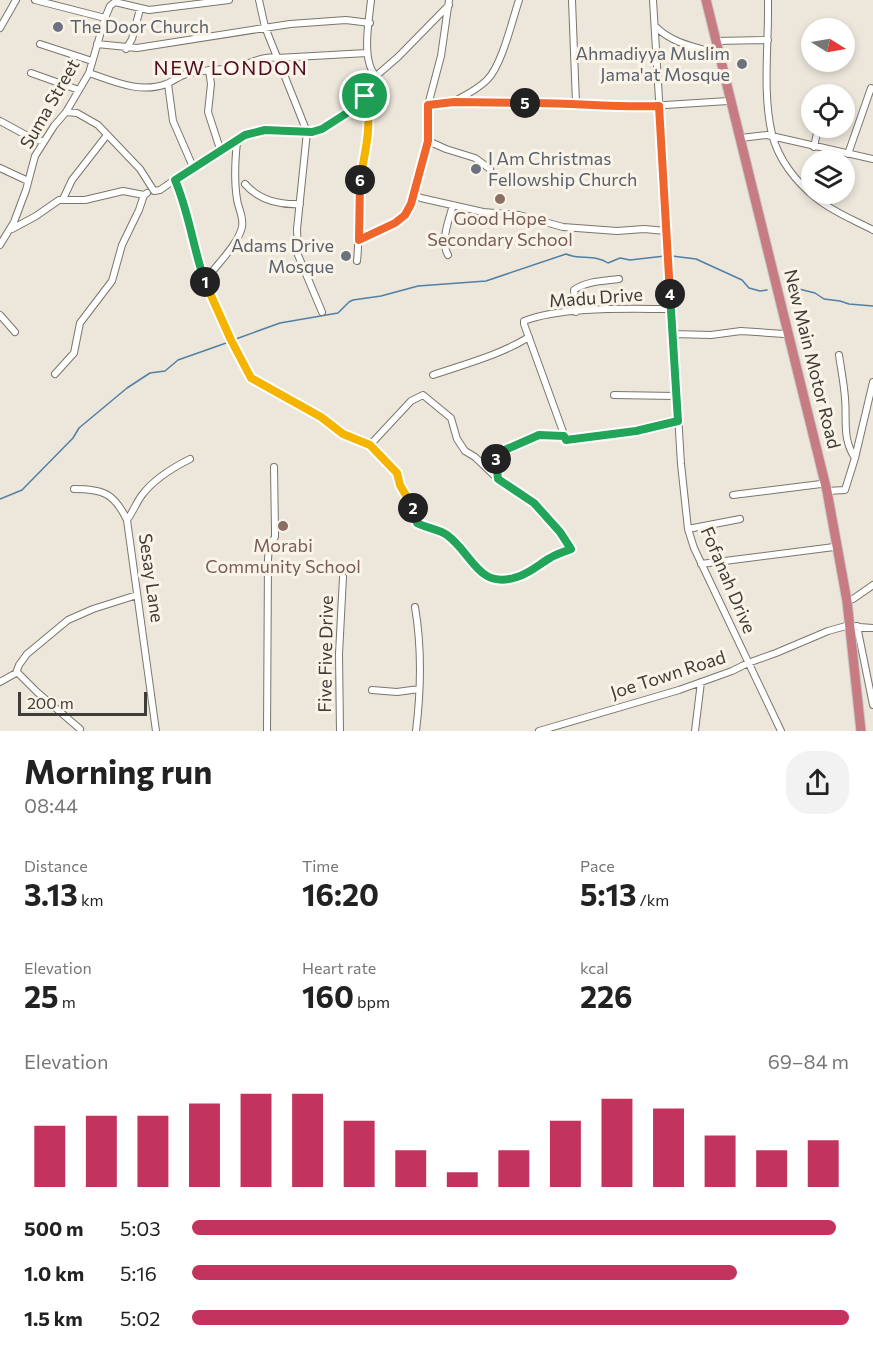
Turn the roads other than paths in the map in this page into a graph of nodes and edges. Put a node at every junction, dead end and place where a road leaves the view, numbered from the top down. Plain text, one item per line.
1 (16, 0) edge
2 (35, 0) edge
3 (229, 0) edge
4 (259, 0) edge
5 (371, 0) edge
6 (519, 0) edge
7 (572, 0) edge
8 (653, 0) edge
9 (704, 0) edge
10 (768, 0) edge
11 (449, 3) edge
12 (140, 9) junction
13 (105, 18) junction
14 (369, 23) junction
15 (655, 26) junction
16 (265, 27) junction
17 (0, 28) edge
18 (768, 40) junction
19 (717, 41) junction
20 (40, 44) dead end
21 (97, 44) junction
22 (126, 49) junction
23 (367, 53) junction
24 (716, 53) junction
25 (277, 58) junction
26 (92, 61) junction
27 (209, 70) junction
28 (32, 73) dead end
29 (89, 73) junction
30 (376, 76) junction
31 (168, 84) junction
32 (871, 88) dead end
33 (79, 90) junction
34 (365, 96) junction
35 (728, 101) junction
36 (454, 102) junction
37 (576, 104) junction
38 (428, 105) junction
39 (659, 106) junction
40 (66, 112) junction
41 (0, 121) edge
42 (307, 132) junction
43 (108, 135) junction
44 (772, 136) junction
45 (741, 138) junction
46 (816, 138) edge
47 (44, 141) junction
48 (428, 141) junction
49 (237, 142) junction
50 (814, 147) junction
51 (830, 150) edge
52 (849, 150) edge
53 (221, 152) junction
54 (855, 155) edge
55 (873, 159) edge
56 (193, 167) junction
57 (0, 168) edge
58 (490, 169) dead end
59 (175, 180) junction
60 (28, 181) junction
61 (245, 184) dead end
62 (153, 191) junction
63 (144, 195) junction
64 (415, 195) junction
65 (63, 199) junction
66 (300, 204) junction
67 (453, 205) junction
68 (11, 229) junction
69 (873, 230) edge
70 (666, 231) junction
71 (359, 240) junction
72 (0, 244) edge
73 (448, 255) dead end
74 (357, 261) dead end
75 (619, 279) dead end
76 (205, 281) junction
77 (671, 309) junction
78 (322, 312) dead end
79 (576, 312) junction
80 (0, 315) edge
81 (15, 332) dead end
82 (673, 334) junction
83 (784, 334) junction
84 (529, 337) junction
85 (839, 355) dead end
86 (55, 374) dead end
87 (433, 375) dead end
88 (873, 382) edge
89 (614, 395) dead end
90 (676, 396) junction
91 (678, 421) junction
92 (564, 436) junction
93 (370, 445) junction
94 (855, 458) junction
95 (190, 459) dead end
96 (274, 467) dead end
97 (498, 479) junction
98 (824, 488) junction
99 (74, 489) dead end
100 (733, 495) dead end
101 (740, 519) dead end
102 (127, 520) junction
103 (688, 529) junction
104 (834, 547) junction
105 (701, 564) junction
106 (344, 578) dead end
107 (873, 585) edge
108 (137, 595) junction
109 (847, 601) junction
110 (415, 608) dead end
111 (851, 626) junction
112 (873, 628) edge
113 (748, 663) junction
114 (17, 672) junction
115 (0, 682) edge
116 (701, 682) junction
117 (419, 689) junction
118 (372, 690) dead end
119 (873, 705) edge
120 (80, 729) dead end
121 (156, 731) edge
122 (267, 731) edge
123 (340, 731) edge
124 (416, 731) edge
125 (539, 731) edge
126 (695, 731) edge
127 (781, 731) edge
128 (859, 731) edge

1 - 17 street
2 - 13 street
3 - 12 street
4 - 16 street
5 - 14 street
6 - 36 street
7 - 37 street
8 - 15 street, Fofanah Drive
9 - 19 highway, New Main Motor Road
9 - 24 highway, New Main Motor Road
10 - 18 street
11 - 30 street
11 - 38 street
12 - 13 street, Suma Street
12 - 22 street
13 - 21 street, Suma Street
14 - 16 street
14 - 23 street
15 - 24 street
15 - 39 street, Fofanah Drive
16 - 22 street
16 - 25 street
18 - 19 street
18 - 44 street
19 - 45 highway, New Main Motor Road
20 - 26 street
21 - 22 street
21 - 26 street, Suma Street
23 - 25 street
23 - 30 street
24 - 35 highway, New Main Motor Road
25 - 27 street
25 - 42 street
26 - 29 street, Suma Street
27 - 31 street
27 - 53 street
28 - 33 street
29 - 31 street
29 - 33 street, Suma Street
30 - 34 street
31 - 56 street
32 - 52 street
33 - 40 street, Suma Street
34 - 42 street
34 - 71 street
35 - 39 street
35 - 83 highway, New Main Motor Road
36 - 37 street
36 - 38 street
37 - 39 street
38 - 48 street
39 - 70 street, Fofanah Drive
40 - 43 street
40 - 47 street, Suma Street
41 - 47 street
42 - 49 street
42 - 66 street
43 - 62 street
43 - 65 street
44 - 45 street
44 - 50 street
44 - 69 street
45 - 98 highway, New Main Motor Road
46 - 50 street
47 - 60 street, Suma Street
48 - 58 street
48 - 64 street
49 - 53 street
49 - 76 street
50 - 51 street
53 - 56 street
54 - 55 street
56 - 59 street
57 - 60 street
59 - 62 street
59 - 76 street
60 - 68 street, Suma Street
61 - 66 street
62 - 63 street
63 - 65 street
63 - 86 street
64 - 67 street
64 - 71 street
65 - 68 street
66 - 78 street
67 - 70 street
67 - 73 street
68 - 72 street
70 - 77 street, Fofanah Drive
71 - 74 street
75 - 79 street
76 - 93 street
77 - 79 street, Madu Drive
77 - 82 street, Fofanah Drive
79 - 84 street, Madu Drive
80 - 81 street
82 - 83 street
82 - 90 street, Fofanah Drive
83 - 98 highway, New Main Motor Road
84 - 87 street
84 - 92 street
85 - 94 street
88 - 94 street
89 - 90 street
90 - 91 street, Fofanah Drive
91 - 92 street
91 - 103 street, Fofanah Drive
92 - 97 street
93 - 97 street
93 - 97 street
94 - 98 street
95 - 102 street, Sesay Lane
96 - 122 street
98 - 100 street
98 - 104 highway, New Main Motor Road
98 - 109 highway, New Main Motor Road
99 - 102 street
101 - 103 street
102 - 108 street, Sesay Lane
103 - 105 street, Fofanah Drive
104 - 105 street
104 - 111 highway, New Main Motor Road
105 - 113 street, Fofanah Drive
106 - 123 street, Five Five Drive
107 - 109 street
108 - 114 street
108 - 121 street, Sesay Lane
109 - 111 highway, New Main Motor Road
110 - 117 street
111 - 112 street, Joe Town Road
111 - 113 street, Joe Town Road
111 - 119 street
111 - 128 highway, New Main Motor Road
113 - 116 street, Joe Town Road
113 - 127 street, Fofanah Drive
114 - 115 street
114 - 120 street
116 - 125 street, Joe Town Road
116 - 126 street
117 - 118 street
117 - 124 street

